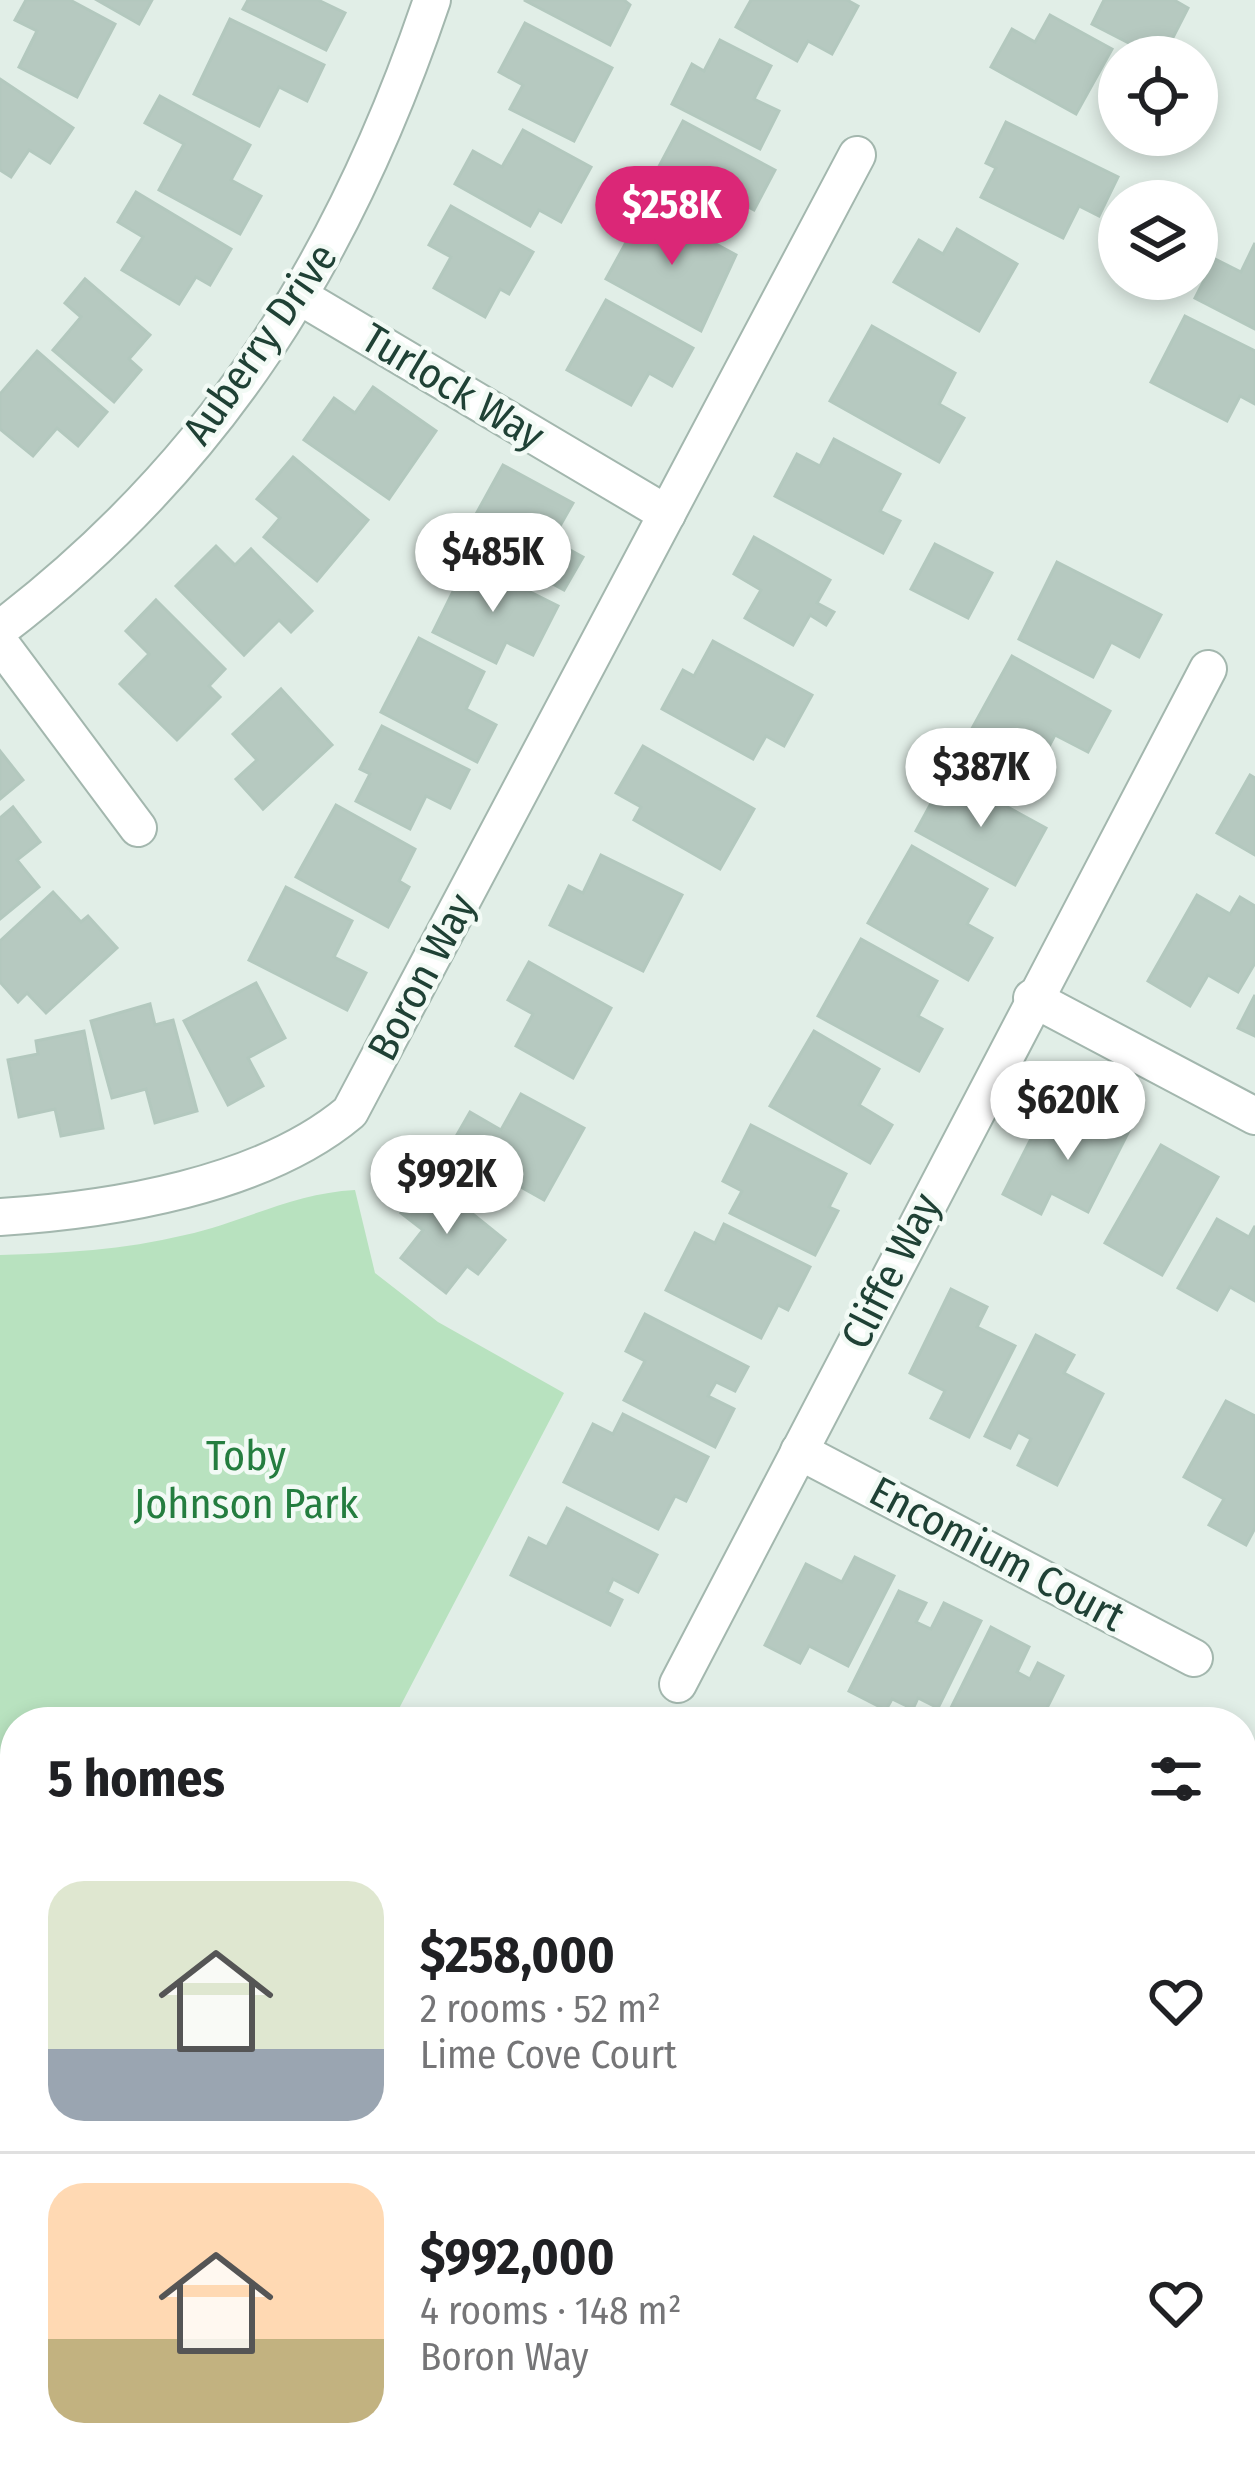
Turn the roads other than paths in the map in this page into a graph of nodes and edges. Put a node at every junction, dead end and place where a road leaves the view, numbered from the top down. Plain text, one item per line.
1 (432, 0) edge
2 (856, 155) dead end
3 (301, 296) junction
4 (667, 514) junction
5 (0, 628) edge
6 (0, 643) edge
7 (1208, 669) dead end
8 (138, 828) dead end
9 (1032, 998) junction
10 (1255, 1116) edge
11 (0, 1217) edge
12 (799, 1450) junction
13 (1194, 1658) dead end
14 (678, 1684) dead end

1 - 3 street, Auberry Drive
2 - 4 street, Boron Way
3 - 4 street, Turlock Way
3 - 5 street, Auberry Drive
4 - 11 street, Boron Way
6 - 8 street
7 - 9 street, Cliffe Way
9 - 10 street
9 - 12 street, Cliffe Way
12 - 13 street, Encomium Court
12 - 14 street, Cliffe Way

